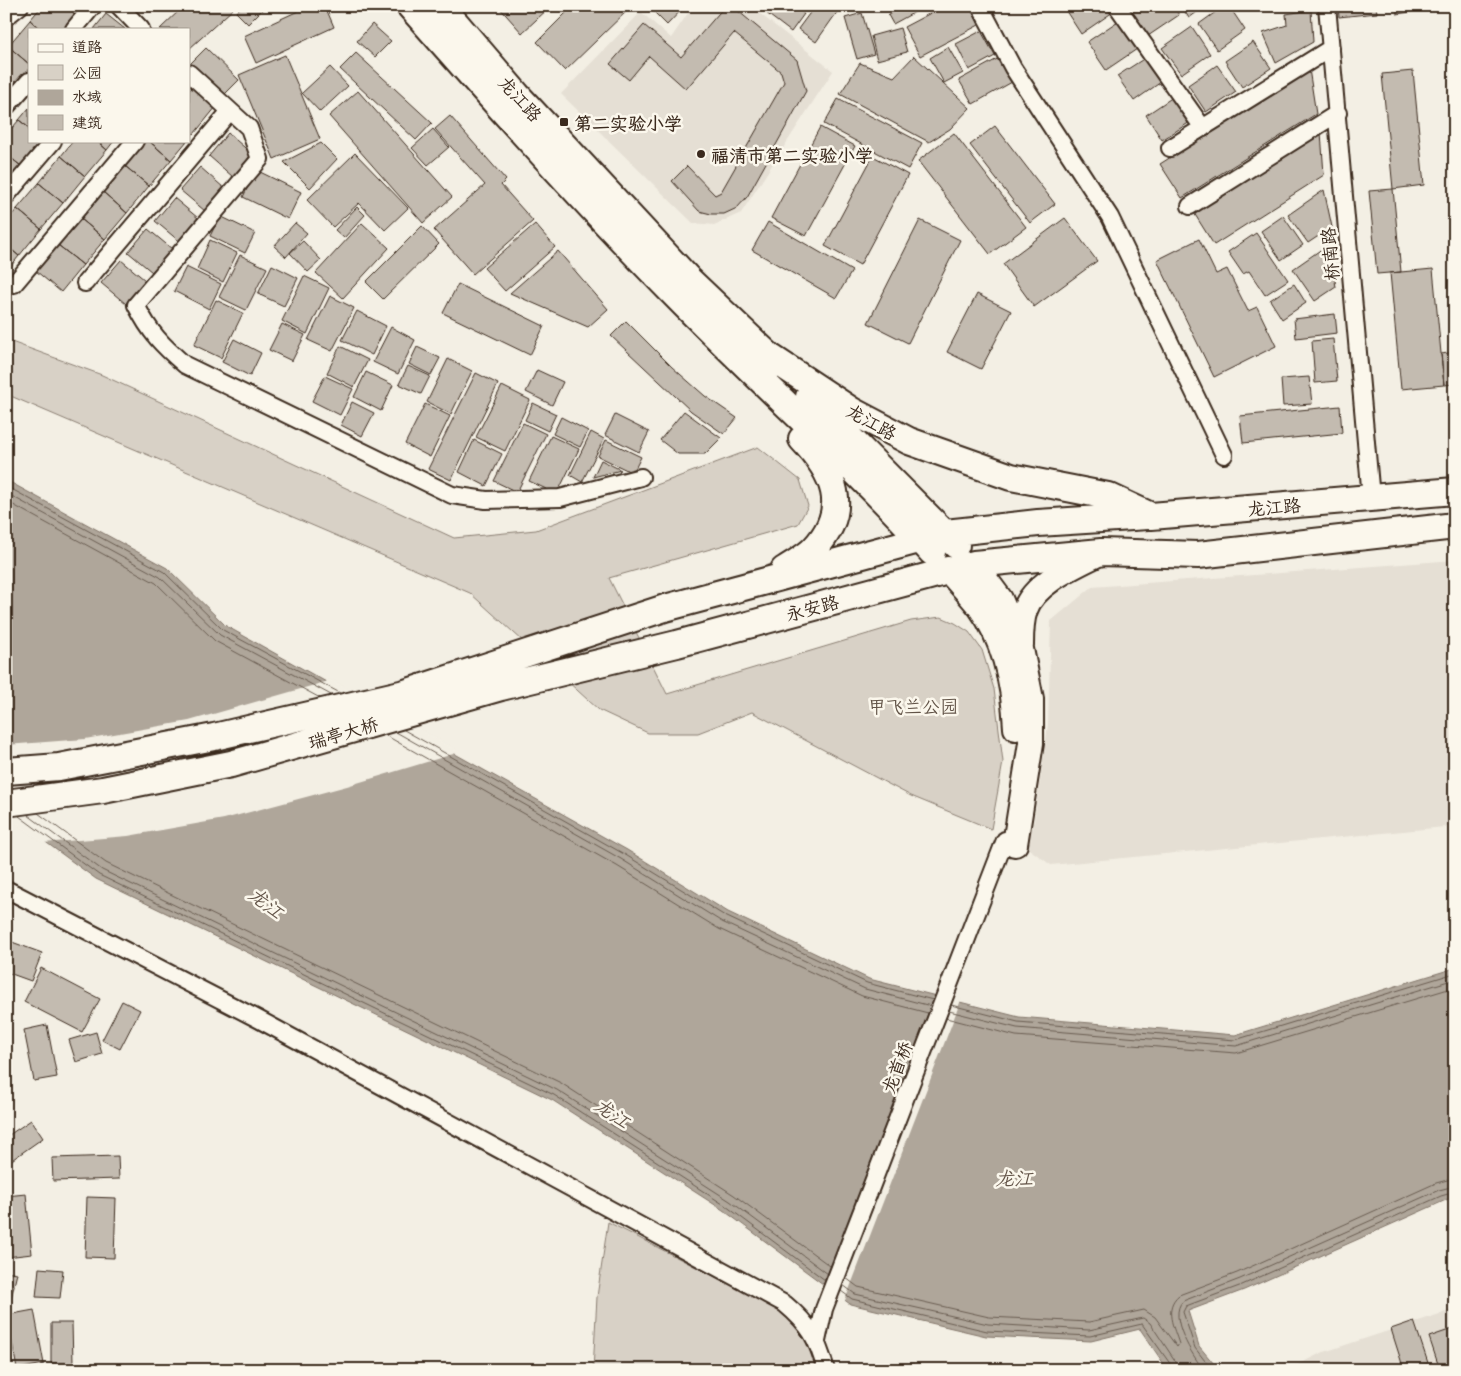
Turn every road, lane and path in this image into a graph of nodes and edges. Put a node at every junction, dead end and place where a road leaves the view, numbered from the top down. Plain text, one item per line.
1 (20, 6) edge
2 (93, 6) edge
3 (119, 6) edge
4 (410, 6) edge
5 (441, 6) edge
6 (980, 6) edge
7 (1117, 6) edge
8 (1327, 6) edge
9 (6, 17) edge
10 (75, 28) edge
11 (140, 28) edge
12 (1331, 48) junction
13 (190, 75) edge
14 (28, 82) edge
15 (6, 107) edge
16 (230, 111) junction
17 (1338, 113) junction
18 (1203, 128) junction
19 (52, 142) edge
20 (134, 142) edge
21 (1170, 148) dead end
22 (6, 196) edge
23 (1190, 206) dead end
24 (85, 283) dead end
25 (14, 284) dead end
26 (768, 356) junction
27 (781, 400) junction
28 (1224, 454) dead end
29 (641, 477) dead end
30 (1455, 491) edge
31 (1371, 498) junction
32 (1151, 516) junction
33 (1455, 526) edge
34 (933, 537) junction
35 (1101, 552) junction
36 (974, 564) junction
37 (947, 569) junction
38 (769, 581) junction
39 (665, 608) joint
40 (677, 644) joint
41 (1020, 649) junction
42 (6, 771) edge
43 (6, 803) edge
44 (1010, 842) junction
45 (6, 889) edge
46 (817, 1341) junction
47 (826, 1370) edge

1 - 9 street
2 - 10 street
3 - 11 street
4 - 27 main road, 龙江路
5 - 26 main road, 龙江路
6 - 28 street
7 - 18 street
8 - 12 street, 桥南路
12 - 17 street, 桥南路
12 - 18 street
13 - 16 street
14 - 15 street
16 - 24 street
16 - 29 street
17 - 23 street
17 - 31 street, 桥南路
18 - 21 street
19 - 22 street
20 - 25 street
26 - 32 main road, 龙江路
26 - 34 main road
27 - 34 main road, 龙江路
27 - 38 main road
30 - 31 main road, 龙江路
31 - 32 main road, 龙江路
32 - 34 main road, 永安路
33 - 35 main road
34 - 36 main road
34 - 37 main road
34 - 38 main road, 永安路
35 - 36 main road, 永安路
35 - 41 street
36 - 37 main road, 永安路
36 - 41 street
37 - 40 main road, 永安路
37 - 44 street
38 - 39 main road, 永安路
39 - 42 main road, 瑞亭大桥
40 - 43 main road, 瑞亭大桥
41 - 44 street
44 - 46 street, 龙首桥
45 - 46 street
46 - 47 street

